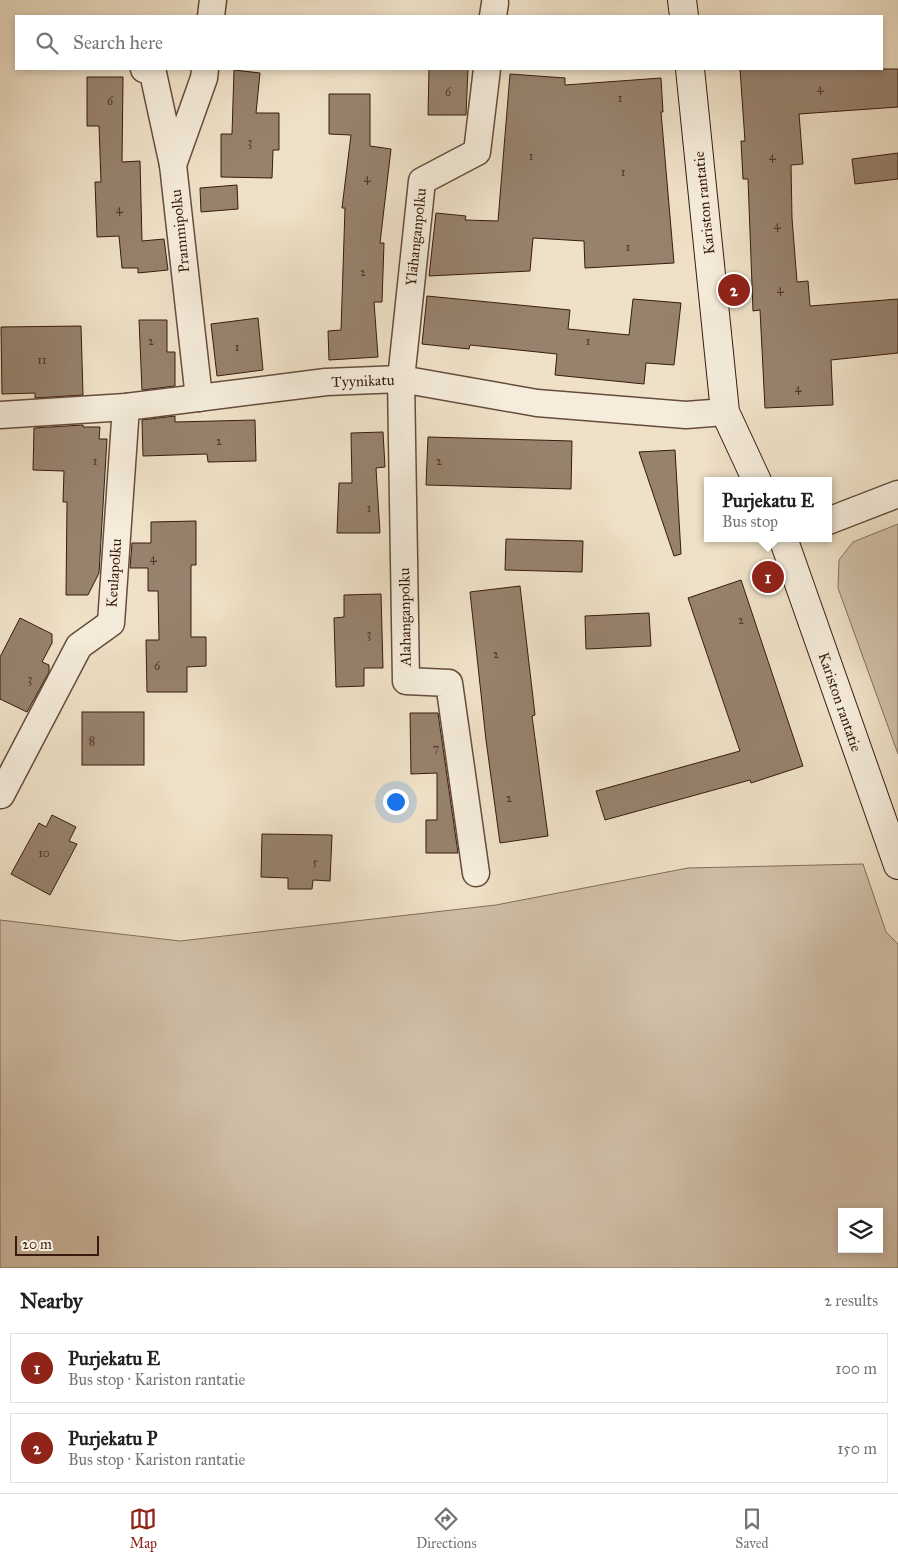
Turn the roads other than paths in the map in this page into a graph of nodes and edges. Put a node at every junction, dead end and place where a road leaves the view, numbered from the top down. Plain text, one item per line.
1 (213, 0) edge
2 (682, 0) edge
3 (211, 15) edge
4 (684, 15) edge
5 (146, 70) edge
6 (205, 70) edge
7 (487, 70) edge
8 (690, 70) edge
9 (173, 165) junction
10 (401, 379) junction
11 (199, 398) junction
12 (126, 407) junction
13 (725, 412) junction
14 (0, 415) edge
15 (755, 477) edge
16 (898, 494) edge
17 (832, 520) edge
18 (785, 542) edge
19 (1, 795) edge
20 (898, 865) edge
21 (476, 873) dead end

1 - 3 street
2 - 4 street
5 - 9 street
6 - 9 street, Prammipolku
7 - 10 street, Ylähanganpolku
8 - 13 street, Kariston rantatie
9 - 11 street, Prammipolku
10 - 11 street, Tyynikatu
10 - 13 street, Tyynikatu
10 - 21 street, Alahanganpolku
11 - 12 street, Tyynikatu
12 - 14 street, Tyynikatu
12 - 19 street, Keulapolku
13 - 15 street, Kariston rantatie
16 - 17 street
18 - 20 street, Kariston rantatie

